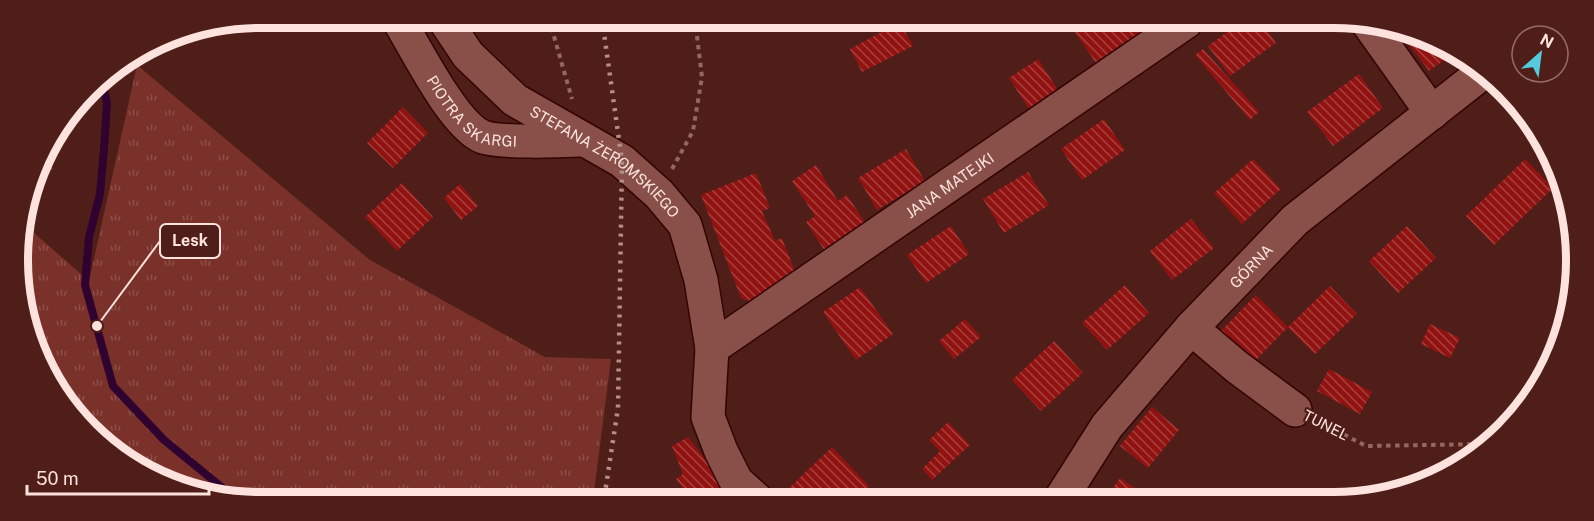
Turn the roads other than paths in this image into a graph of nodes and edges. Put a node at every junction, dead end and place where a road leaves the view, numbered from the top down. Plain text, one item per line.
1 (403, 28) edge
2 (450, 28) edge
3 (1177, 28) edge
4 (1374, 32) edge
5 (1477, 77) edge
6 (1432, 113) junction
7 (584, 140) junction
8 (1191, 328) junction
9 (712, 348) junction
10 (1295, 410) road end
11 (748, 492) edge
12 (1065, 492) edge

1 - 7 street, PIOTRA SKARGI
2 - 7 street, STEFANA ŻEROMSKIEGO
3 - 9 street, JANA MATEJKI
4 - 6 street
5 - 6 street, GÓRNA
6 - 8 street, GÓRNA
7 - 9 street, STEFANA ŻEROMSKIEGO
8 - 10 street, TUNEL
8 - 12 street, GÓRNA
9 - 11 street, STEFANA ŻEROMSKIEGO

